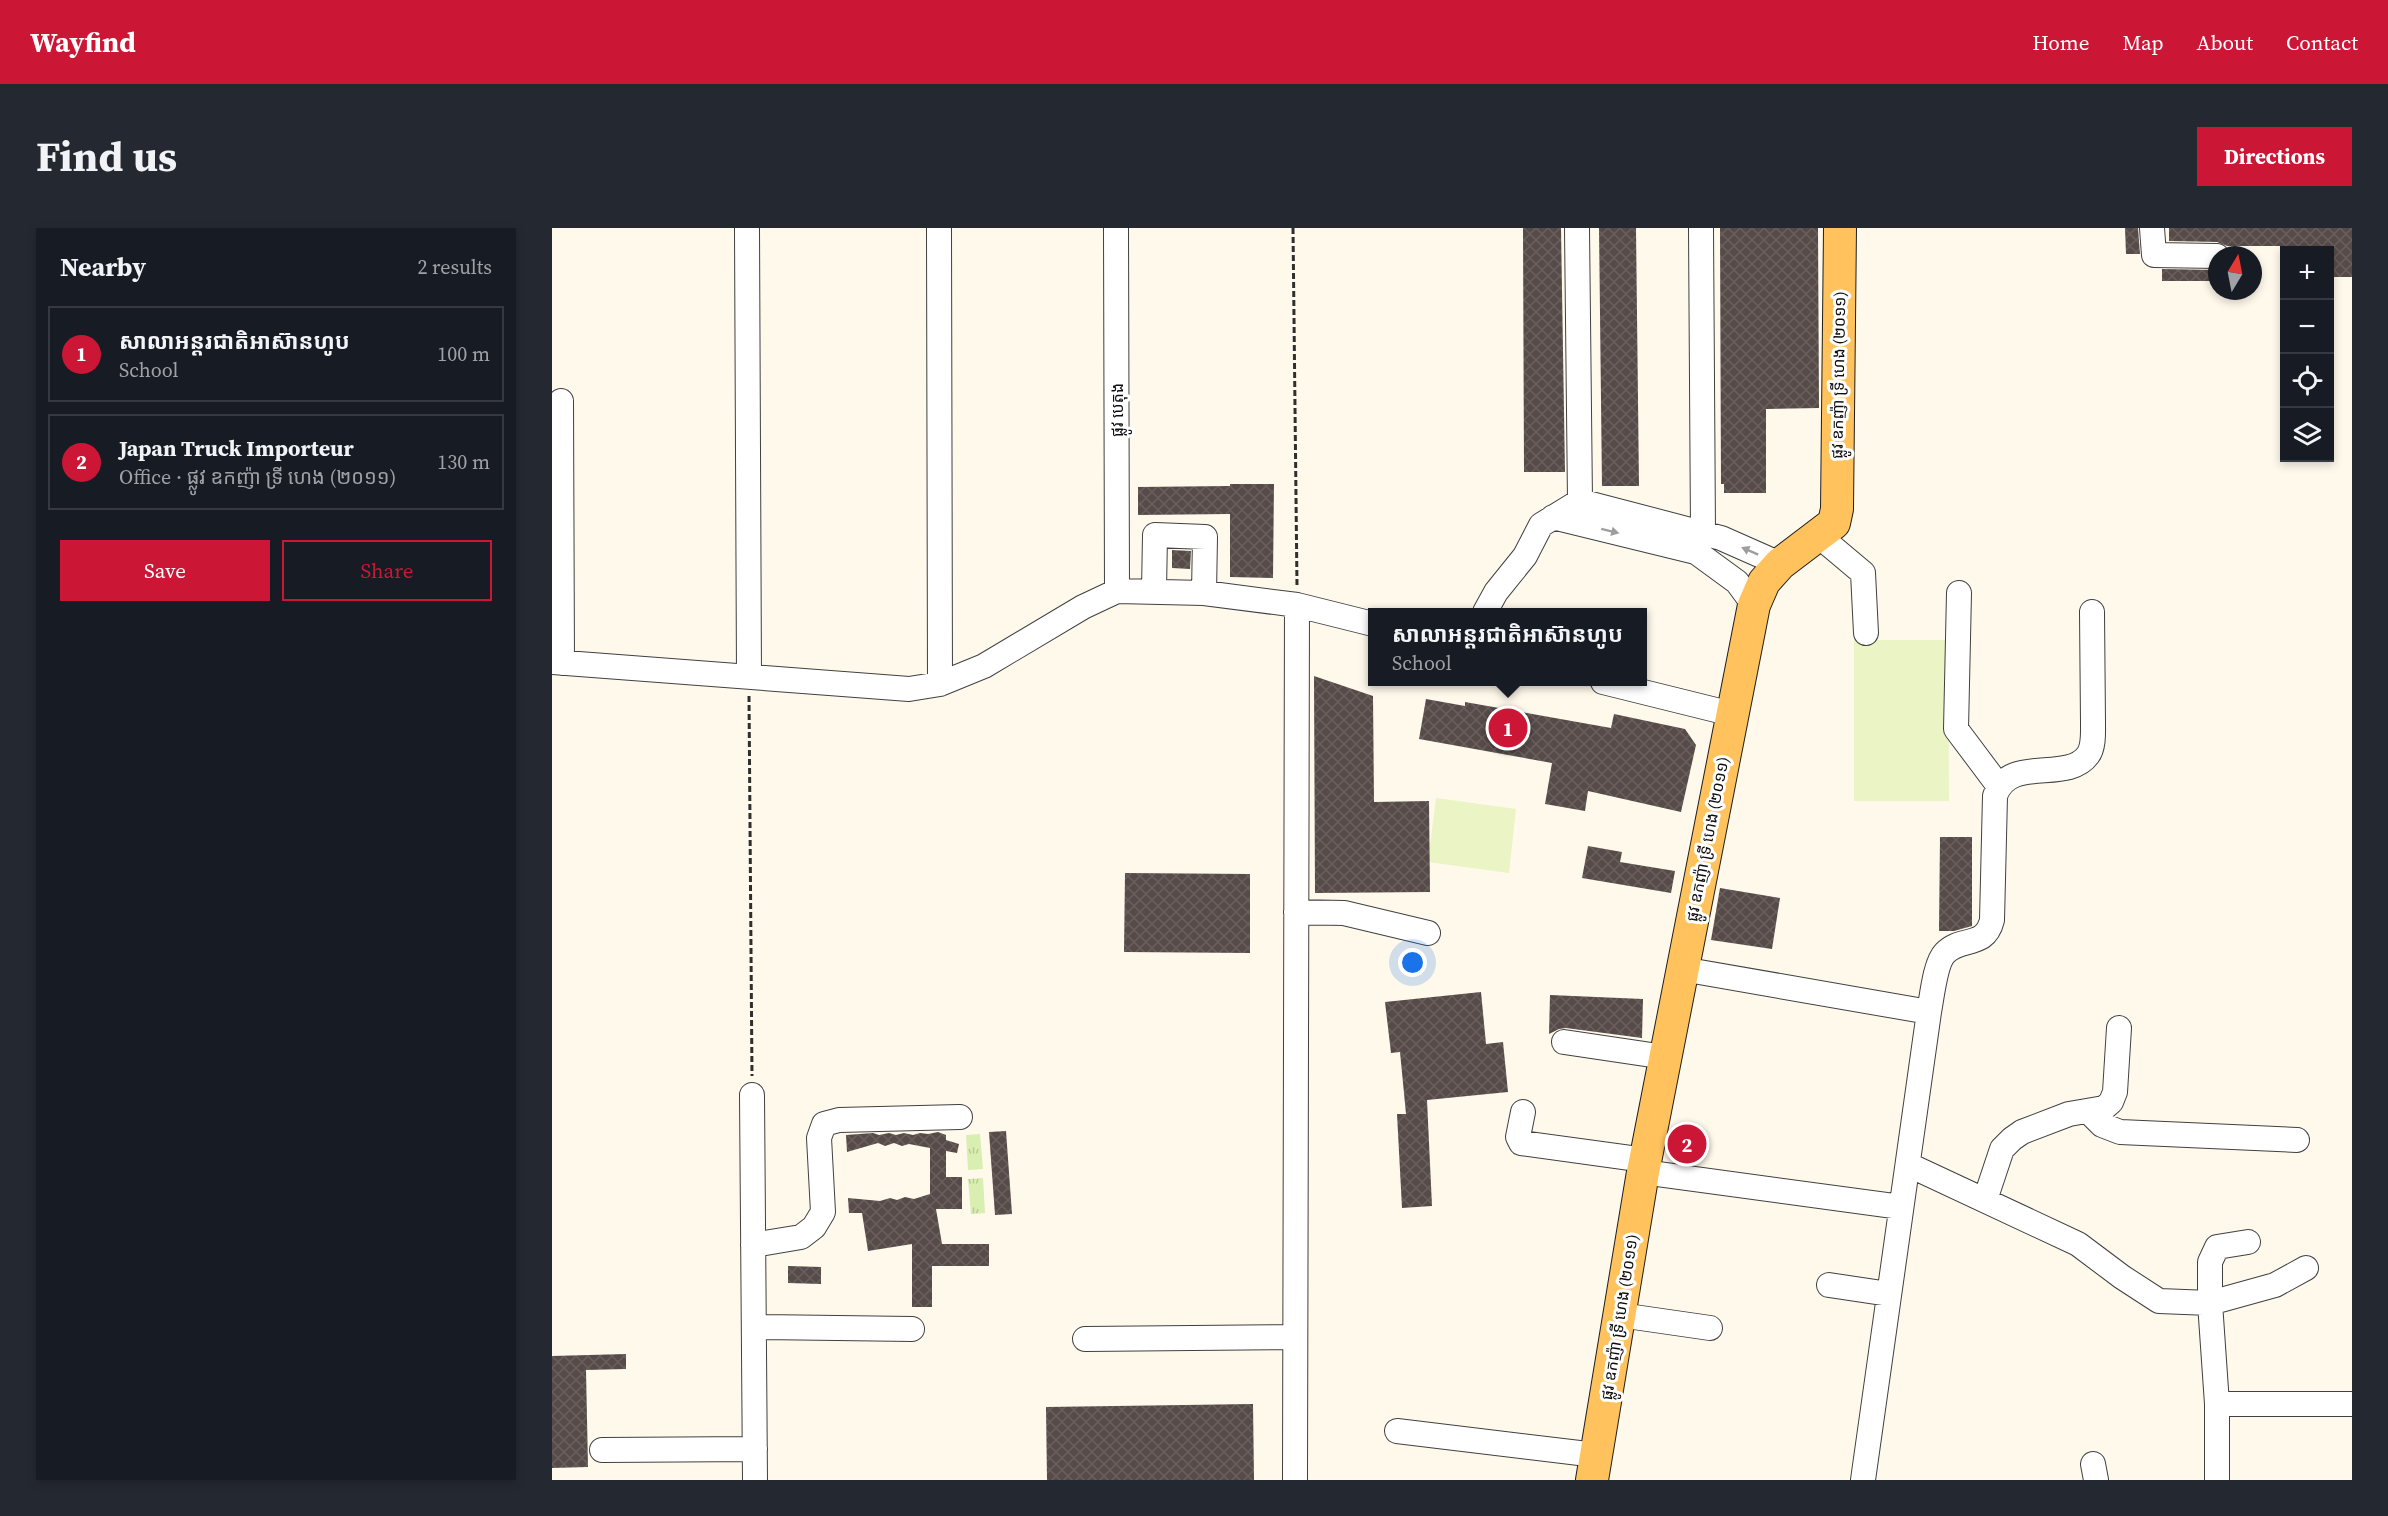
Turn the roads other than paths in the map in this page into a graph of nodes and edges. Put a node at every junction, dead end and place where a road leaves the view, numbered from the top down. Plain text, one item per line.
1 (747, 228) edge
2 (939, 228) edge
3 (1116, 228) edge
4 (1577, 228) edge
5 (1701, 228) edge
6 (1840, 228) edge
7 (2152, 228) edge
8 (2208, 256) edge
9 (561, 401) dead end
10 (1580, 501) junction
11 (1553, 517) junction
12 (1818, 536) junction
13 (1700, 543) junction
14 (1117, 558) junction
15 (1155, 558) junction
16 (1780, 564) junction
17 (1154, 590) junction
18 (1117, 591) junction
19 (1204, 593) junction
20 (1959, 593) dead end
21 (1297, 605) junction
22 (1754, 605) junction
23 (1487, 608) edge
24 (2092, 612) dead end
25 (1368, 623) edge
26 (1866, 633) dead end
27 (557, 662) edge
28 (749, 676) junction
29 (940, 684) junction
30 (1622, 686) edge
31 (1731, 714) junction
32 (1998, 785) junction
33 (1296, 912) junction
34 (1428, 933) dead end
35 (1682, 969) junction
36 (1929, 1012) junction
37 (2119, 1028) dead end
38 (1564, 1042) dead end
39 (1665, 1057) junction
40 (752, 1095) road end
41 (1523, 1112) dead end
42 (2089, 1112) junction
43 (960, 1117) dead end
44 (2297, 1140) dead end
45 (1909, 1165) junction
46 (1644, 1166) junction
47 (1984, 1200) junction
48 (1901, 1207) junction
49 (2248, 1242) dead end
50 (753, 1245) junction
51 (2306, 1268) dead end
52 (1829, 1285) dead end
53 (1889, 1294) junction
54 (2210, 1303) junction
55 (1620, 1315) junction
56 (754, 1327) junction
57 (1710, 1328) dead end
58 (912, 1329) dead end
59 (1295, 1337) junction
60 (1085, 1339) dead end
61 (2217, 1404) junction
62 (2352, 1404) edge
63 (1397, 1431) dead end
64 (755, 1449) junction
65 (602, 1450) dead end
66 (1594, 1468) edge
67 (755, 1480) edge
68 (1295, 1480) edge
69 (1863, 1480) edge
70 (2217, 1480) edge

1 - 28 street
2 - 29 street
3 - 14 street, ផ្លូវ បេតុង
4 - 10 street
5 - 13 street
6 - 12 main road, ផ្លូវ ឧកញ៉ា ទ្រី ហេង (២០១១)
7 - 8 street
9 - 27 street
10 - 11 street
10 - 13 street
11 -> 13 street
11 - 23 street
12 - 16 main road, ផ្លូវ ឧកញ៉ា ទ្រី ហេង (២០១១)
12 - 26 street
16 -> 13 street
13 - 22 street
14 - 15 street
14 - 18 street, ផ្លូវ បេតុង
15 - 17 street
15 - 19 street
16 - 22 main road, ផ្លូវ ឧកញ៉ា ទ្រី ហេង (២០១១)
17 - 18 street
17 - 19 street
18 - 29 street
19 - 21 street
20 - 32 street
21 - 25 street
21 - 33 street
22 - 31 main road, ផ្លូវ ឧកញ៉ា ទ្រី ហេង (២០១១)
24 - 32 street
27 - 28 street
28 - 29 street
30 - 31 street
31 - 35 main road, ផ្លូវ ឧកញ៉ា ទ្រី ហេង (២០១១)
32 - 36 street
33 - 34 street
33 - 59 street
35 - 36 street
35 - 39 main road, ផ្លូវ ឧកញ៉ា ទ្រី ហេង (២០១១)
36 - 45 street
37 - 42 street
38 - 39 street
39 - 46 main road, ផ្លូវ ឧកញ៉ា ទ្រី ហេង (២០១១)
40 - 50 street
41 - 46 street
42 - 44 street
42 - 47 street
43 - 50 street
45 - 47 street
45 - 48 street
46 - 48 street
46 - 55 main road, ផ្លូវ ឧកញ៉ា ទ្រី ហេង (២០១១)
47 - 54 street
48 - 53 street
49 - 54 street
50 - 56 street
51 - 54 street
52 - 53 street
53 - 69 street
54 - 61 street
55 - 57 street
55 - 66 main road, ផ្លូវ ឧកញ៉ា ទ្រី ហេង (២០១១)
56 - 58 street
56 - 64 street
59 - 60 street
59 - 68 street
61 - 62 street
61 - 70 street
63 - 66 street
64 - 65 street
64 - 67 street

